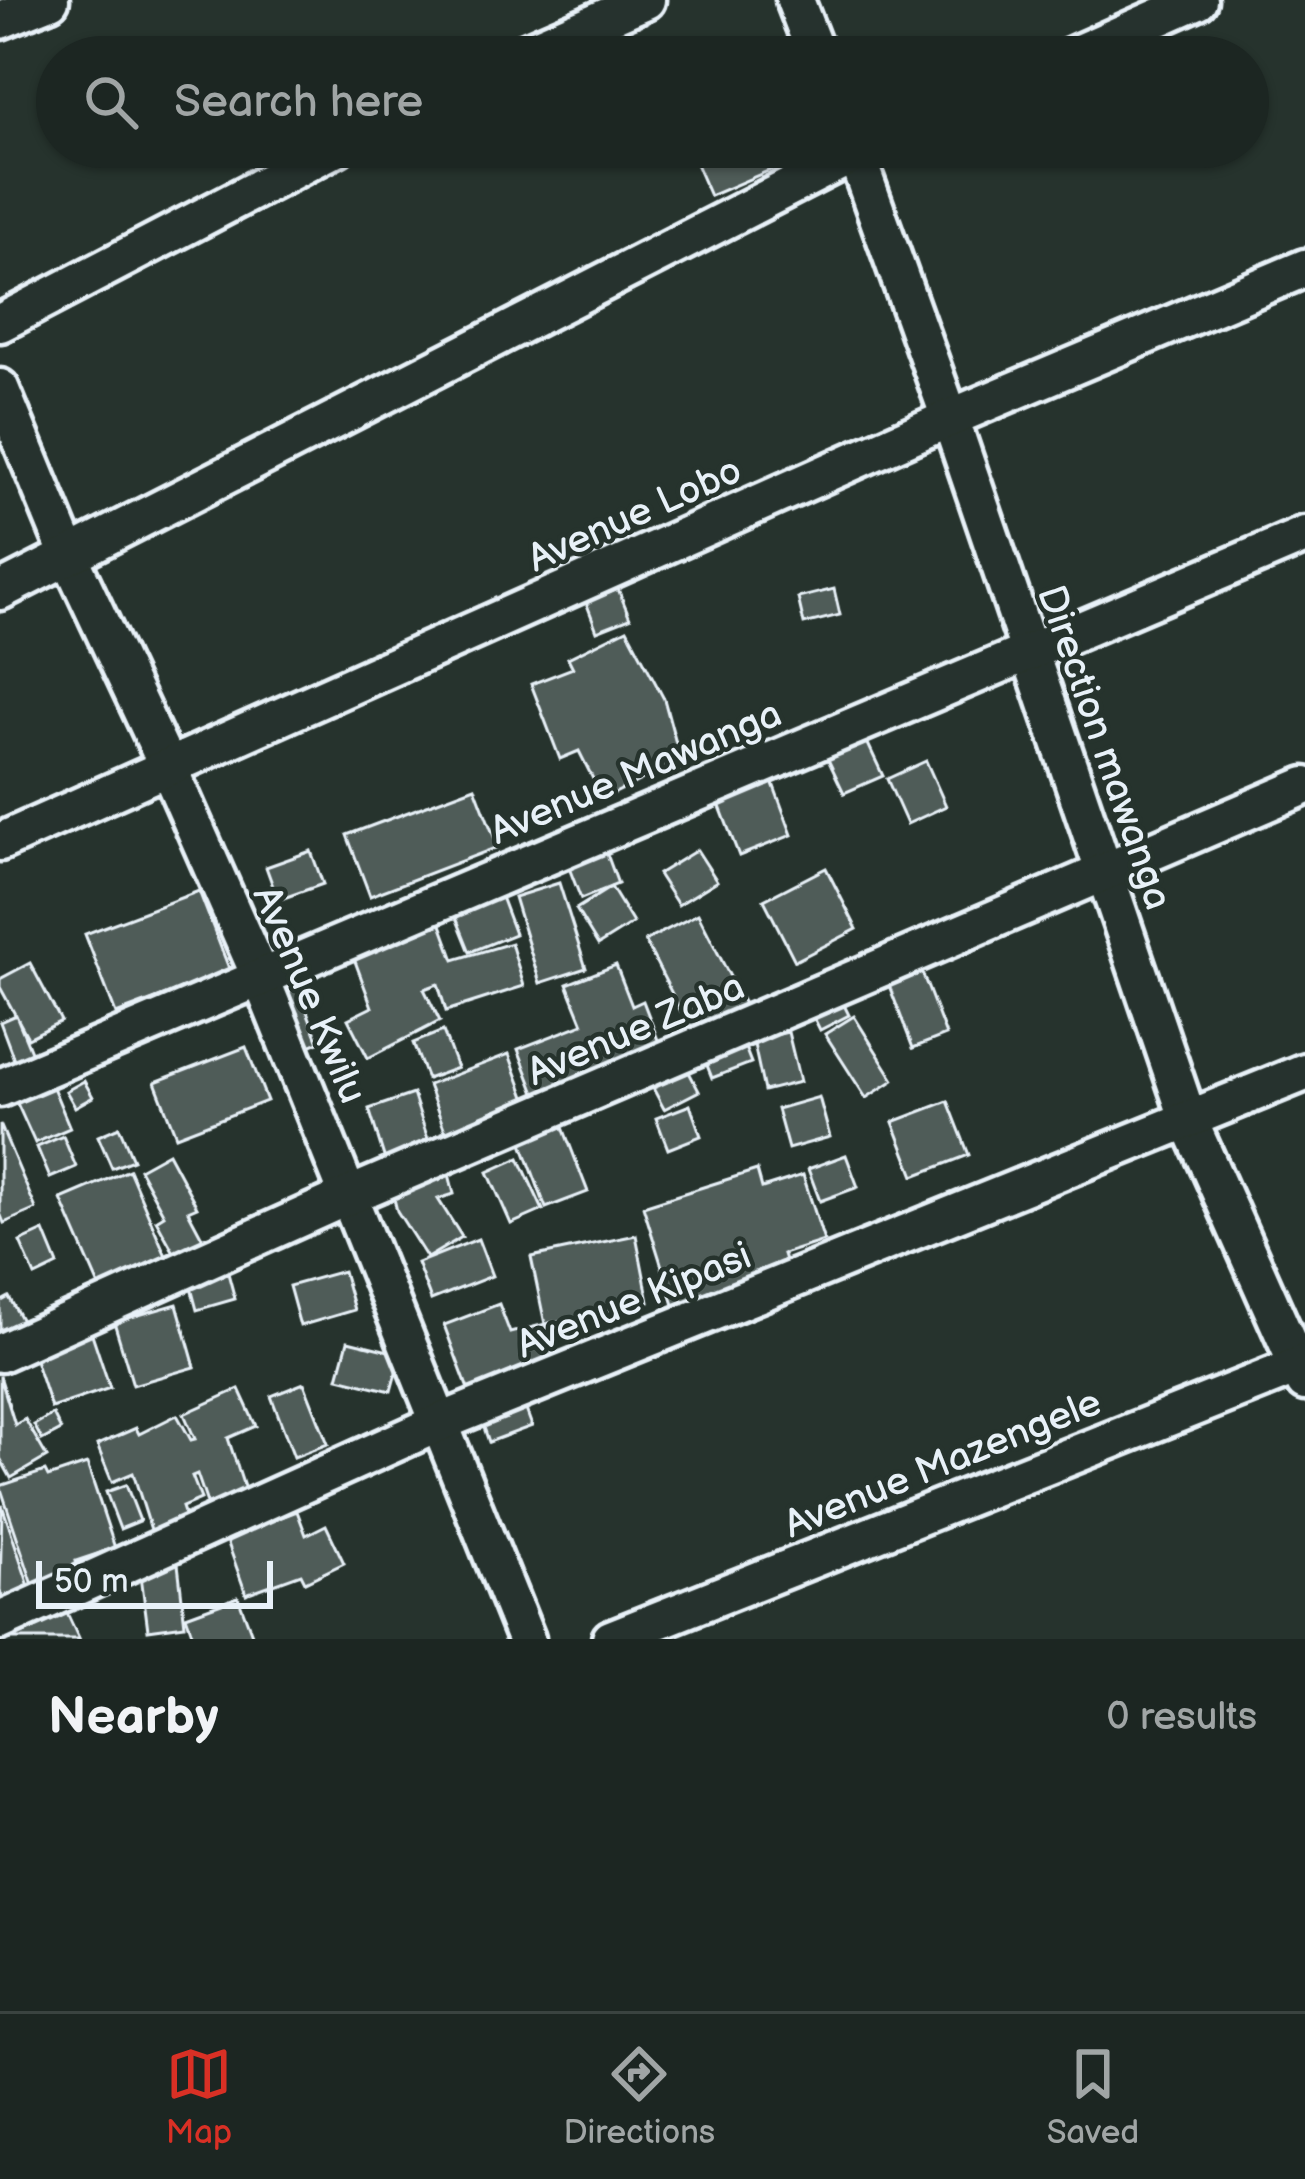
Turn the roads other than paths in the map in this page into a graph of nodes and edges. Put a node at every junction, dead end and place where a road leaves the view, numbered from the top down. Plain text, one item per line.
1 (50, 0) edge
2 (646, 0) edge
3 (795, 0) edge
4 (1198, 0) edge
5 (0, 20) edge
6 (563, 36) edge
7 (810, 36) edge
8 (1117, 36) edge
9 (297, 168) edge
10 (822, 168) edge
11 (865, 168) edge
12 (1305, 268) edge
13 (0, 323) edge
14 (0, 388) edge
15 (950, 418) junction
16 (1305, 535) edge
17 (69, 556) junction
18 (0, 591) edge
19 (1029, 650) junction
20 (168, 767) junction
21 (1305, 786) edge
22 (0, 842) edge
23 (1104, 873) junction
24 (260, 976) junction
25 (1305, 1072) edge
26 (0, 1088) edge
27 (1189, 1120) junction
28 (348, 1196) junction
29 (0, 1353) edge
30 (1303, 1370) edge
31 (441, 1422) junction
32 (0, 1622) edge
33 (526, 1639) edge
34 (611, 1639) edge

1 - 5 street
2 - 6 street
3 - 7 street
4 - 8 street
9 - 13 street
10 - 17 street
11 - 15 street, Direction mawanga
12 - 15 street, Avenue Lobo
14 - 17 street, Avenue Kwilu
15 - 19 street, Direction mawanga
15 - 20 street, Avenue Lobo
16 - 19 street, Avenue Mawanga
17 - 18 street
17 - 20 street, Avenue Kwilu
19 - 23 street, Direction mawanga
19 - 24 street, Avenue Mawanga
20 - 22 street, Avenue Lobo
20 - 24 street, Avenue Kwilu
21 - 23 street, Avenue Zaba
23 - 27 street, Direction mawanga
23 - 28 street, Avenue Zaba
24 - 26 street, Avenue Mawanga
24 - 28 street, Avenue Kwilu
25 - 27 street, Avenue Kipasi
27 - 30 street, Direction mawanga
27 - 31 street, Avenue Kipasi
28 - 29 street, Avenue Zaba
28 - 31 street, Avenue Kwilu
30 - 34 street, Avenue Mazengele
31 - 32 street, Avenue Kipasi
31 - 33 street, Avenue Kwilu

